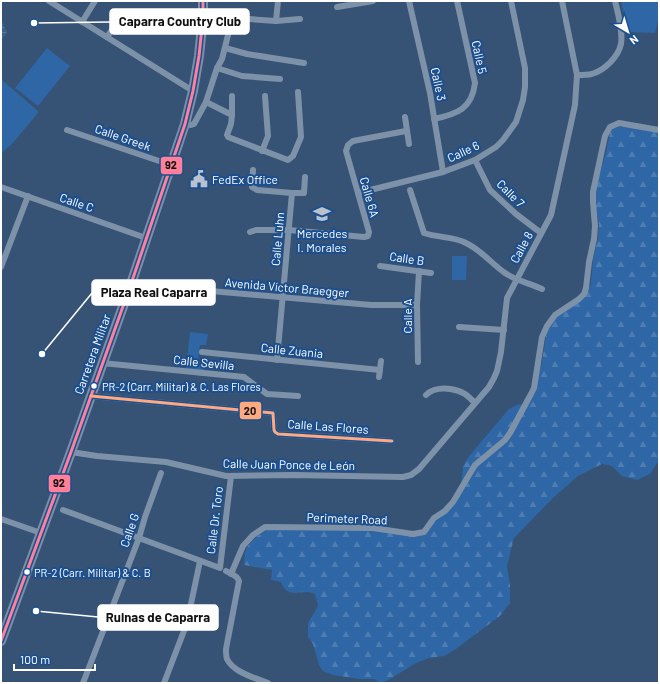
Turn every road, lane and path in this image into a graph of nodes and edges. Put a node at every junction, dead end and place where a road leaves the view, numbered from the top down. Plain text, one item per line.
1 (49, 1) edge
2 (95, 1) edge
3 (203, 1) edge
4 (278, 1) edge
5 (373, 1) edge
6 (409, 1) edge
7 (457, 1) edge
8 (510, 1) edge
9 (562, 1) edge
10 (615, 1) edge
11 (337, 7) dead end
12 (121, 17) dead end
13 (300, 19) dead end
14 (276, 21) junction
15 (82, 22) junction
16 (107, 37) junction
17 (225, 48) junction
18 (304, 63) dead end
19 (217, 68) junction
20 (577, 75) junction
21 (280, 79) dead end
22 (193, 92) junction
23 (298, 92) dead end
24 (232, 96) dead end
25 (265, 96) dead end
26 (206, 102) junction
27 (232, 115) junction
28 (405, 117) dead end
29 (434, 119) junction
30 (184, 124) junction
31 (67, 130) dead end
32 (659, 130) edge
33 (406, 131) junction
34 (409, 144) dead end
35 (262, 151) junction
36 (475, 160) junction
37 (171, 165) junction
38 (253, 170) dead end
39 (443, 172) junction
40 (305, 177) dead end
41 (1, 187) edge
42 (410, 190) dead end
43 (292, 193) junction
44 (358, 193) junction
45 (28, 196) junction
46 (289, 230) junction
47 (250, 232) dead end
48 (541, 234) junction
49 (146, 238) junction
50 (380, 266) dead end
51 (1, 267) edge
52 (419, 271) junction
53 (431, 273) dead end
54 (516, 278) junction
55 (131, 284) junction
56 (542, 289) dead end
57 (282, 298) junction
58 (417, 305) junction
59 (459, 327) dead end
60 (504, 330) junction
61 (202, 352) dead end
62 (277, 360) junction
63 (381, 361) dead end
64 (102, 362) junction
65 (418, 362) dead end
66 (380, 370) junction
67 (379, 377) dead end
68 (426, 395) dead end
69 (90, 396) junction
70 (298, 396) dead end
71 (475, 403) junction
72 (392, 441) dead end
73 (71, 452) junction
74 (161, 473) dead end
75 (411, 475) joint
76 (231, 476) junction
77 (63, 510) dead end
78 (1, 519) edge
79 (41, 533) junction
80 (138, 538) junction
81 (200, 561) junction
82 (226, 571) junction
83 (1, 641) edge
84 (83, 683) edge
85 (164, 683) edge
86 (268, 683) edge

1 - 15 street
2 - 15 street
3 - 22 main road, Carretera Militar
4 - 14 street
5 - 11 street
6 - 29 street, Calle 3
7 - 29 street, Calle 5
8 - 36 street, Calle 6
9 - 20 street, Calle 8
10 - 20 street
12 - 16 street
13 - 14 street
14 - 17 street
15 - 16 street
16 - 22 street
17 - 18 street
17 - 19 street
19 - 21 street
19 - 26 street
20 - 48 street, Calle 8
22 - 30 main road, Carretera Militar
23 - 35 street
24 - 27 street
25 - 35 street
26 - 27 street
26 - 30 street
27 - 35 street
28 - 33 street
29 - 39 street, Calle 3
30 - 37 main road, Carretera Militar
31 - 37 street, Calle Greek
32 - 82 street, Perimeter Road
33 - 34 street
33 - 44 street, Calle 6A
36 - 39 street, Calle 6
36 - 48 street, Calle 7
37 - 49 main road, Carretera Militar
38 - 43 street
39 - 44 street, Calle 6
40 - 43 street
41 - 45 street, Calle C
42 - 54 street
43 - 46 street, Calle Luhn
44 - 46 street, Calle 6A
45 - 49 street, Calle C
45 - 51 street
46 - 47 street
46 - 57 street, Calle Luhn
48 - 54 street, Calle 8
49 - 55 main road, Carretera Militar
50 - 52 street, Calle B
52 - 53 street, Calle B
52 - 58 street, Calle A
54 - 56 street
54 - 60 street, Calle 8
55 - 57 street, Avenida Víctor Braegger
55 - 64 main road, Carretera Militar
57 - 58 street, Avenida Víctor Braegger
57 - 62 street, Calle Luhn
58 - 65 street, Calle A
59 - 60 street
60 - 71 street, Calle 8
61 - 62 street, Calle Zuania
62 - 66 street, Calle Zuania
63 - 66 street
64 - 69 main road, Carretera Militar
64 - 70 street, Calle Sevilla
66 - 67 street
68 - 71 street
69 - 72 street, Calle Las Flores
69 - 73 main road, Carretera Militar
71 - 75 street, Calle 8
73 - 76 street, Calle Juan Ponce de León
73 - 79 main road, Carretera Militar
74 - 80 street, Calle G
75 - 76 street, Calle Juan Ponce de León
76 - 82 street, Calle Dr. Toro
77 - 80 street
78 - 79 street
79 - 83 main road, Carretera Militar
80 - 81 street
80 - 84 street, Calle G
81 - 82 street
81 - 85 street
82 - 86 street

